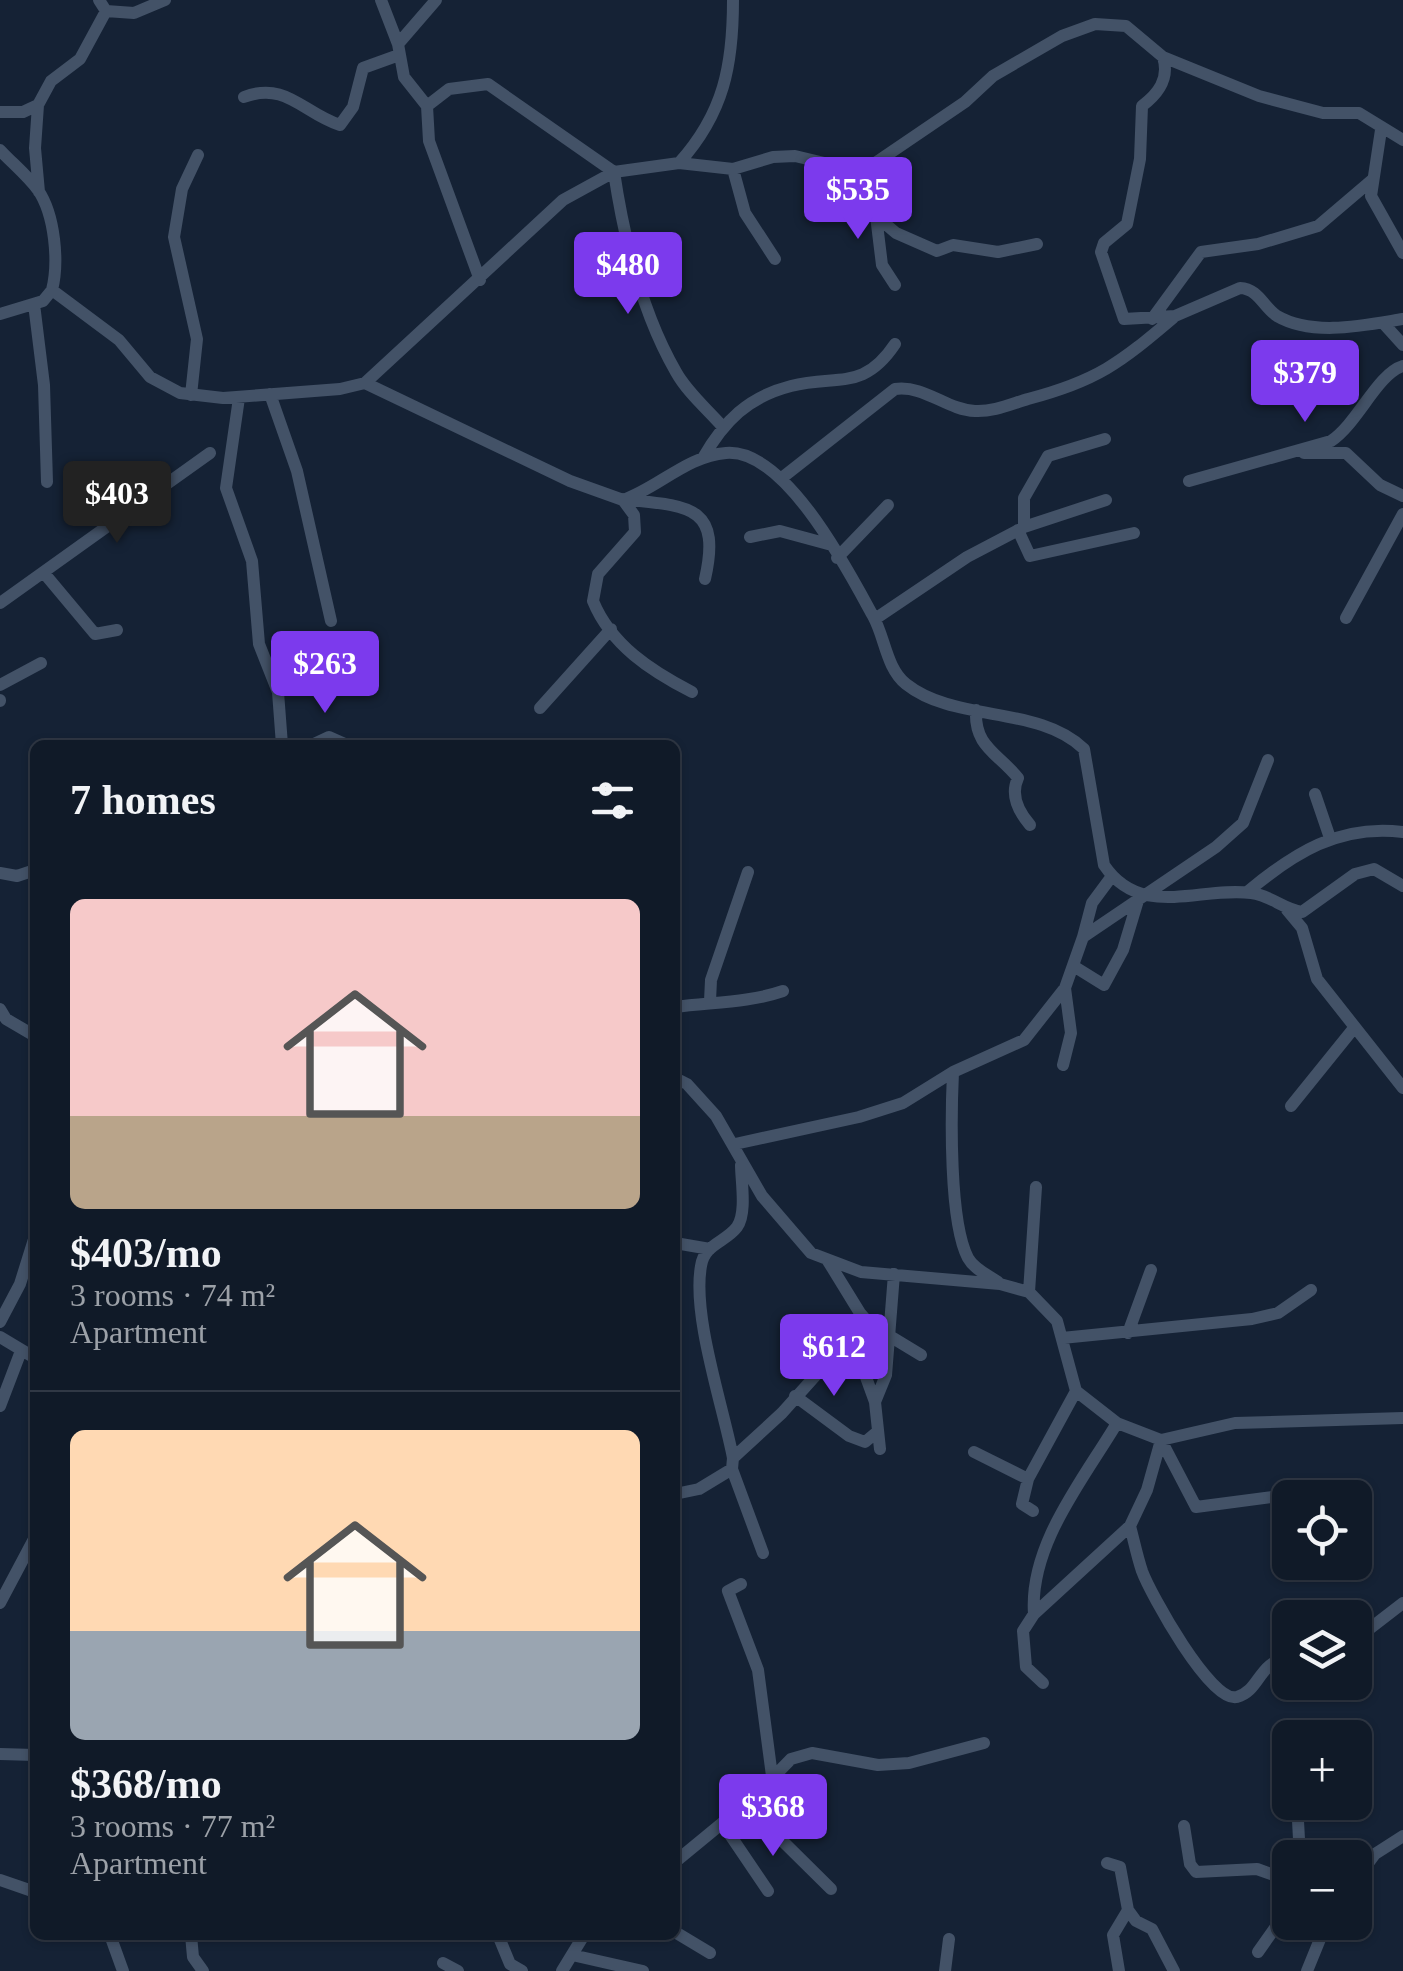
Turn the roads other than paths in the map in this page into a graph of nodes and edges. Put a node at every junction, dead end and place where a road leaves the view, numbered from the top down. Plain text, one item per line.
1 (165, 0) edge
2 (382, 0) edge
3 (436, 0) edge
4 (733, 0) edge
5 (103, 6) edge
6 (399, 49) junction
7 (1163, 57) junction
8 (244, 97) dead end
9 (38, 105) junction
10 (428, 106) junction
11 (0, 112) edge
12 (1381, 130) junction
13 (1403, 140) edge
14 (0, 150) edge
15 (198, 155) dead end
16 (679, 162) junction
17 (733, 168) junction
18 (614, 172) junction
19 (862, 172) junction
20 (1372, 180) junction
21 (39, 192) junction
22 (876, 216) junction
23 (1037, 244) dead end
24 (1403, 253) edge
25 (775, 259) dead end
26 (480, 280) junction
27 (895, 285) dead end
28 (52, 290) junction
29 (34, 304) junction
30 (0, 314) edge
31 (1175, 316) junction
32 (1152, 319) junction
33 (1403, 320) edge
34 (1384, 324) junction
35 (895, 344) dead end
36 (1403, 345) edge
37 (1403, 366) edge
38 (365, 383) junction
39 (270, 394) junction
40 (190, 395) junction
41 (239, 398) junction
42 (722, 426) junction
43 (1105, 438) dead end
44 (210, 453) dead end
45 (1272, 454) junction
46 (703, 458) junction
47 (782, 477) junction
48 (1190, 480) dead end
49 (47, 482) dead end
50 (1403, 496) edge
51 (622, 500) junction
52 (1106, 500) dead end
53 (888, 505) dead end
54 (1403, 514) edge
55 (1021, 528) junction
56 (1134, 533) dead end
57 (750, 537) dead end
58 (828, 544) junction
59 (837, 558) junction
60 (44, 573) junction
61 (705, 579) dead end
62 (0, 603) edge
63 (1346, 618) dead end
64 (875, 619) junction
65 (332, 622) dead end
66 (611, 629) junction
67 (116, 630) dead end
68 (41, 663) dead end
69 (0, 685) edge
70 (692, 692) dead end
71 (540, 708) dead end
72 (976, 710) junction
73 (282, 740) edge
74 (1268, 760) dead end
75 (1314, 794) dead end
76 (1030, 825) dead end
77 (1403, 832) edge
78 (1330, 838) junction
79 (30, 872) edge
80 (748, 872) dead end
81 (0, 873) edge
82 (1112, 876) junction
83 (1403, 886) edge
84 (1246, 892) junction
85 (1141, 896) junction
86 (1287, 910) junction
87 (1083, 938) junction
88 (1076, 967) junction
89 (1066, 988) junction
90 (784, 991) dead end
91 (710, 1001) junction
92 (680, 1006) edge
93 (0, 1009) edge
94 (1354, 1028) junction
95 (30, 1033) edge
96 (1063, 1065) dead end
97 (954, 1072) junction
98 (680, 1080) edge
99 (1403, 1088) edge
100 (1291, 1106) dead end
101 (735, 1144) junction
102 (740, 1162) junction
103 (1036, 1187) dead end
104 (30, 1243) edge
105 (680, 1244) edge
106 (710, 1248) junction
107 (828, 1261) junction
108 (1152, 1270) dead end
109 (894, 1274) junction
110 (1000, 1284) junction
111 (1311, 1290) dead end
112 (1029, 1292) junction
113 (860, 1313) junction
114 (0, 1322) edge
115 (1128, 1333) junction
116 (850, 1336) junction
117 (0, 1337) edge
118 (1062, 1338) junction
119 (888, 1340) junction
120 (21, 1352) junction
121 (920, 1355) dead end
122 (30, 1356) edge
123 (1076, 1391) junction
124 (795, 1396) junction
125 (875, 1402) junction
126 (0, 1406) edge
127 (1403, 1418) edge
128 (1117, 1424) junction
129 (877, 1432) junction
130 (1161, 1440) junction
131 (880, 1450) dead end
132 (974, 1452) dead end
133 (733, 1463) junction
134 (1028, 1479) junction
135 (680, 1493) edge
136 (1272, 1497) edge
137 (1033, 1511) dead end
138 (1130, 1526) junction
139 (30, 1546) edge
140 (763, 1554) dead end
141 (742, 1584) dead end
142 (0, 1603) edge
143 (1403, 1603) edge
144 (1034, 1614) junction
145 (1372, 1627) edge
146 (1272, 1662) edge
147 (1043, 1684) dead end
148 (984, 1743) dead end
149 (0, 1754) edge
150 (30, 1755) edge
151 (772, 1776) junction
152 (745, 1804) junction
153 (722, 1823) junction
154 (1184, 1826) dead end
155 (1403, 1836) edge
156 (680, 1858) edge
157 (1372, 1859) edge
158 (1107, 1863) dead end
159 (1272, 1874) edge
160 (0, 1880) edge
161 (832, 1888) dead end
162 (30, 1890) edge
163 (768, 1891) dead end
164 (1128, 1910) junction
165 (1272, 1932) edge
166 (680, 1935) edge
167 (949, 1938) dead end
168 (112, 1940) edge
169 (192, 1940) edge
170 (500, 1940) edge
171 (581, 1940) edge
172 (1320, 1940) edge
173 (1258, 1952) dead end
174 (710, 1953) dead end
175 (572, 1956) junction
176 (443, 1963) dead end
177 (513, 1969) edge
178 (124, 1971) edge
179 (203, 1971) edge
180 (458, 1971) edge
181 (562, 1971) edge
182 (643, 1971) edge
183 (945, 1971) edge
184 (1119, 1971) edge
185 (1174, 1971) edge
186 (1308, 1971) edge

1 - 5 street
2 - 6 street
3 - 6 street
4 - 16 street
5 - 9 street
6 - 8 street
6 - 10 street
7 - 12 street
7 - 19 street
7 - 32 street
9 - 11 street
9 - 21 street
10 - 18 street
10 - 26 street
12 - 13 street
12 - 20 street
14 - 21 street
15 - 40 street
16 - 17 street
16 - 18 street
17 - 19 street
17 - 25 street
18 - 26 street
18 - 42 street
19 - 22 street
20 - 24 street
20 - 32 street
21 - 28 street
22 - 23 street
22 - 27 street
26 - 38 street
28 - 29 street
28 - 40 street
29 - 30 street
29 - 49 street
31 - 32 street
31 - 34 street
31 - 47 street
33 - 34 street
34 - 36 street
35 - 42 street
37 - 45 street
38 - 39 street
38 - 51 street
39 - 41 street
39 - 65 street
40 - 41 street
41 - 73 street
42 - 46 street
43 - 55 street
44 - 60 street
45 - 48 street
45 - 50 street
46 - 47 street
46 - 51 street
47 - 58 street
51 - 61 street
51 - 66 street
52 - 55 street
53 - 59 street
54 - 63 street
55 - 56 street
55 - 64 street
57 - 58 street
58 - 59 street
59 - 64 street
60 - 62 street
60 - 67 street
64 - 72 street
66 - 70 street
66 - 71 street
68 - 69 street
72 - 76 street
72 - 82 street
74 - 85 street
75 - 78 street
77 - 78 street
78 - 84 street
79 - 81 street
80 - 91 street
82 - 85 street
82 - 87 street
83 - 86 street
84 - 85 street
84 - 86 street
85 - 87 street
85 - 88 street
86 - 94 street
87 - 88 street
88 - 89 street
89 - 96 street
89 - 97 street
90 - 91 street
91 - 92 street
93 - 95 street
94 - 99 street
94 - 100 street
97 - 101 street
97 - 110 street
98 - 101 street
101 - 102 street
102 - 106 street
102 - 107 street
103 - 112 street
104 - 114 street
105 - 106 street
106 - 133 street
107 - 109 street
107 - 113 street
108 - 115 street
109 - 110 street
109 - 119 street
110 - 112 street
111 - 115 street
112 - 118 street
113 - 116 street
113 - 119 street
115 - 118 street
116 - 124 street
116 - 125 street
117 - 120 street
118 - 123 street
119 - 121 street
119 - 125 street
120 - 122 street
120 - 126 street
123 - 128 street
123 - 134 street
124 - 129 street
124 - 133 street
125 - 129 street
127 - 130 street
128 - 130 street
128 - 144 street
129 - 131 street
130 - 136 street
130 - 138 street
132 - 134 street
133 - 135 street
133 - 140 street
134 - 137 street
138 - 144 street
138 - 146 street
139 - 142 street
141 - 151 street
143 - 145 street
144 - 147 street
148 - 151 street
149 - 150 street
151 - 152 street
152 - 153 street
152 - 161 street
153 - 156 street
153 - 163 street
154 - 159 street
155 - 157 street
158 - 164 street
160 - 162 street
164 - 184 street
164 - 185 street
165 - 173 street
166 - 174 street
167 - 183 street
168 - 178 street
169 - 179 street
170 - 177 street
171 - 175 street
172 - 186 street
175 - 181 street
175 - 182 street
176 - 180 street

